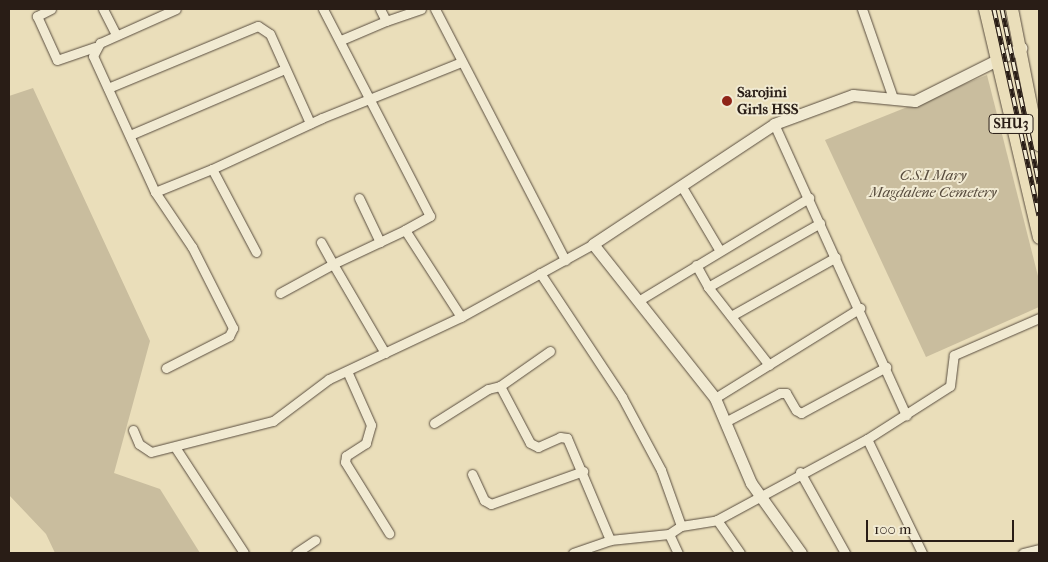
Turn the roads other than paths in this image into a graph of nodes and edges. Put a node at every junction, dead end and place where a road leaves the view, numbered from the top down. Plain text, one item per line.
1 (51, 9) edge
2 (103, 9) edge
3 (176, 9) edge
4 (324, 9) edge
5 (380, 9) edge
6 (421, 9) edge
7 (435, 9) edge
8 (862, 9) edge
9 (985, 9) edge
10 (1012, 9) edge
11 (386, 21) junction
12 (116, 34) junction
13 (341, 40) junction
14 (95, 47) junction
15 (1021, 48) junction
16 (998, 61) junction
17 (461, 62) junction
18 (285, 69) junction
19 (108, 88) junction
20 (893, 98) junction
21 (371, 100) junction
22 (310, 124) junction
23 (774, 124) junction
24 (130, 135) junction
25 (1039, 145) edge
26 (212, 169) junction
27 (682, 187) junction
28 (155, 192) junction
29 (359, 198) dead end
30 (809, 198) junction
31 (820, 223) junction
32 (405, 230) junction
33 (1039, 238) edge
34 (321, 242) dead end
35 (380, 242) junction
36 (593, 244) junction
37 (720, 251) junction
38 (256, 252) dead end
39 (836, 257) junction
40 (565, 260) junction
41 (333, 264) junction
42 (696, 265) junction
43 (540, 273) junction
44 (708, 287) junction
45 (280, 292) dead end
46 (638, 301) junction
47 (860, 308) junction
48 (731, 316) junction
49 (461, 317) junction
50 (1039, 318) edge
51 (550, 351) dead end
52 (385, 353) junction
53 (769, 365) junction
54 (166, 368) dead end
55 (886, 368) junction
56 (347, 371) junction
57 (500, 386) junction
58 (716, 398) junction
59 (906, 415) junction
60 (725, 422) junction
61 (434, 423) dead end
62 (133, 430) dead end
63 (867, 439) junction
64 (175, 447) junction
65 (583, 471) junction
66 (800, 472) junction
67 (472, 474) dead end
68 (761, 495) junction
69 (717, 520) junction
70 (681, 526) junction
71 (388, 533) dead end
72 (669, 534) junction
73 (315, 540) dead end
74 (610, 540) junction
75 (1039, 549) edge
76 (244, 553) edge
77 (296, 553) edge
78 (573, 553) edge
79 (678, 553) edge
80 (740, 553) edge
81 (801, 553) edge
82 (845, 553) edge
83 (922, 553) edge
84 (1023, 553) edge

1 - 14 street
2 - 12 street
3 - 12 street
4 - 13 street
5 - 11 street
6 - 11 street
7 - 17 street
8 - 20 street
9 - 16 main road, SHU3
10 - 15 main road, SHU3
11 - 13 street
12 - 14 street
13 - 21 street
14 - 19 street
15 - 16 street
15 - 25 main road, SHU3
16 - 20 street
16 - 33 main road, SHU3
17 - 21 street
17 - 40 street
18 - 19 street
18 - 22 street
18 - 24 street
19 - 24 street
20 - 23 street
21 - 22 street
21 - 32 street
22 - 26 street
23 - 27 street
23 - 30 street
24 - 28 street
26 - 28 street
26 - 38 street
27 - 36 street
27 - 37 street
28 - 54 street
29 - 35 street
30 - 31 street
30 - 37 street
31 - 39 street
31 - 44 street
32 - 35 street
32 - 49 street
34 - 41 street
35 - 41 street
36 - 40 street
36 - 46 street
37 - 42 street
39 - 47 street
39 - 48 street
40 - 43 street
41 - 45 street
41 - 52 street
42 - 44 street
42 - 46 street
43 - 49 street
43 - 70 street
44 - 48 street
46 - 58 street
47 - 53 street
47 - 55 street
48 - 53 street
49 - 52 street
50 - 59 street
51 - 57 street
52 - 56 street
53 - 58 street
55 - 59 street
55 - 60 street
56 - 64 street
56 - 71 street
57 - 61 street
57 - 65 street
58 - 60 street
59 - 63 street
60 - 68 street
62 - 64 street
63 - 66 street
63 - 83 street
64 - 76 street
65 - 67 street
65 - 74 street
66 - 68 street
66 - 82 street
68 - 69 street
68 - 81 street
69 - 70 street
69 - 80 street
70 - 72 street
72 - 74 street
72 - 79 street
73 - 77 street
74 - 78 street
75 - 84 street

